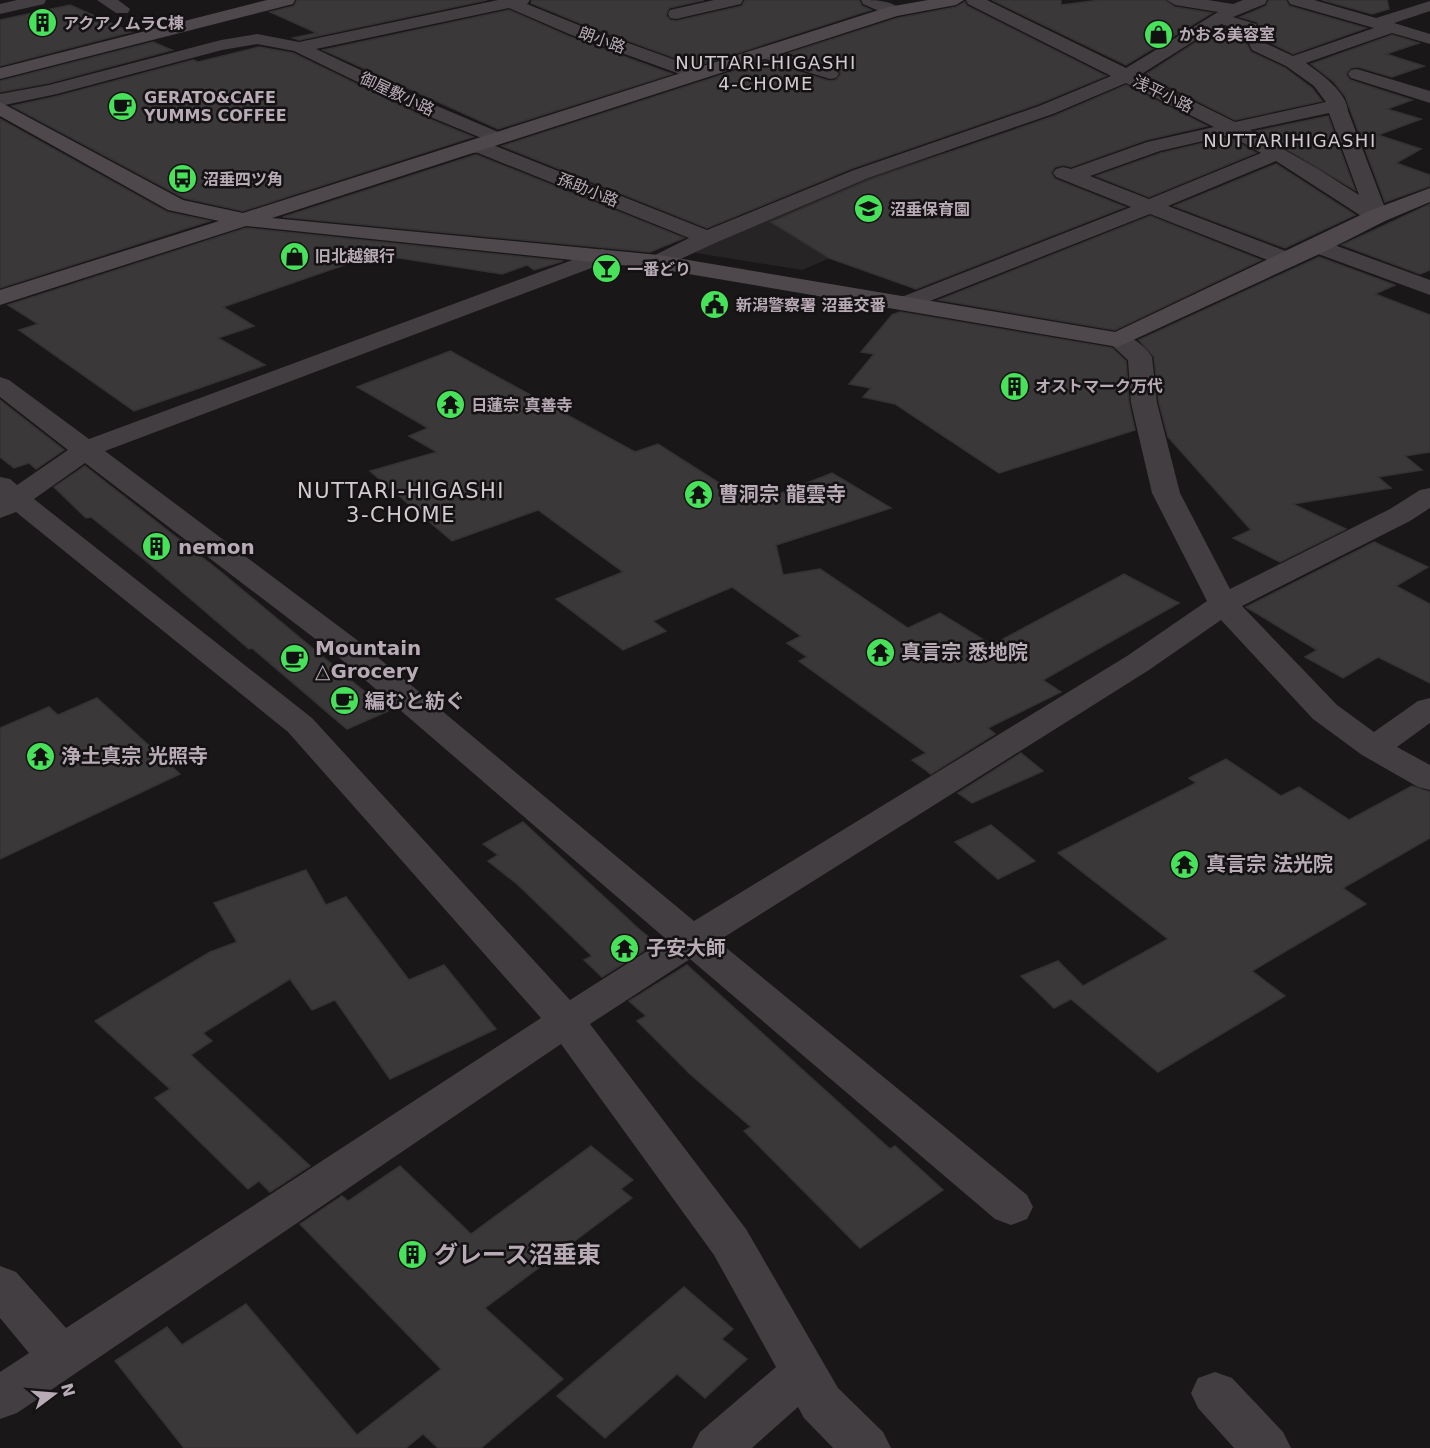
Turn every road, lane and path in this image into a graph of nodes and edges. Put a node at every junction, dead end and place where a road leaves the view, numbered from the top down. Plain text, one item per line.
1 (38, 0) edge
2 (105, 0) edge
3 (226, 0) edge
4 (286, 0) edge
5 (462, 0) edge
6 (735, 0) edge
7 (869, 0) edge
8 (956, 0) edge
9 (974, 0) edge
10 (1176, 0) edge
11 (1259, 0) edge
12 (1296, 0) edge
13 (515, 1) edge
14 (1430, 6) edge
15 (0, 9) edge
16 (122, 9) dead end
17 (480, 9) junction
18 (894, 11) junction
19 (676, 14) dead end
20 (1227, 14) junction
21 (1384, 25) junction
22 (1430, 39) edge
23 (299, 47) junction
24 (765, 53) junction
25 (0, 58) edge
26 (1292, 62) junction
27 (0, 74) edge
28 (697, 74) junction
29 (830, 74) dead end
30 (1357, 74) dead end
31 (1126, 76) junction
32 (1397, 87) junction
33 (1430, 98) edge
34 (0, 100) edge
35 (1350, 104) junction
36 (0, 108) edge
37 (1231, 128) junction
38 (496, 138) junction
39 (469, 147) junction
40 (1276, 154) junction
41 (1050, 169) dead end
42 (1071, 176) junction
43 (1430, 194) edge
44 (1148, 206) junction
45 (1377, 216) junction
46 (246, 218) junction
47 (707, 238) junction
48 (1318, 246) junction
49 (602, 256) junction
50 (1288, 260) junction
51 (659, 262) junction
52 (1430, 288) edge
53 (0, 298) edge
54 (907, 303) junction
55 (1118, 340) junction
56 (0, 385) edge
57 (87, 449) junction
58 (1430, 496) edge
59 (6, 498) edge
60 (1400, 515) junction
61 (1430, 529) edge
62 (1223, 604) junction
63 (1430, 708) edge
64 (1374, 748) junction
65 (1430, 778) edge
66 (692, 940) junction
67 (566, 1021) junction
68 (1011, 1207) dead end
69 (0, 1285) edge
70 (62, 1358) junction
71 (803, 1372) junction
72 (1215, 1393) dead end
73 (0, 1398) edge
74 (717, 1448) edge
75 (866, 1448) edge
76 (1266, 1448) edge

1 - 15 street
2 - 16 street
3 - 25 street
4 - 27 street
5 - 17 street
6 - 19 street
7 - 18 street
8 - 18 street
9 - 31 street, 浅平小路
10 - 20 street
11 - 20 street
12 - 21 street
13 - 17 street
13 - 28 street, 朗小路
14 - 21 street
17 - 23 street
18 - 24 street
20 - 26 street
20 - 31 street
21 - 22 street
21 - 26 street
23 - 34 street
23 - 38 street, 御屋敷小路
24 - 28 street
24 - 29 street
26 - 35 street
28 - 38 street
30 - 32 street
31 - 37 street, 浅平小路
31 - 47 street
32 - 33 street
32 - 35 street
35 - 37 street
35 - 45 street
36 - 46 street
37 - 40 street, 浅平小路
37 - 42 street
38 - 39 street
39 - 46 street
39 - 47 street, 孫助小路
40 - 44 street
40 - 45 street, 浅平小路
41 - 42 street
42 - 44 street
43 - 45 street
44 - 50 street
44 - 54 street
45 - 48 street
46 - 49 street
46 - 53 street
47 - 51 street
48 - 50 street
48 - 52 street
49 - 51 street
49 - 57 street
50 - 55 street
51 - 54 street
54 - 55 street
55 - 62 street
56 - 57 street
57 - 59 street
57 - 66 street
58 - 60 street
59 - 67 street
60 - 61 street
60 - 62 street
62 - 64 street
62 - 66 street
63 - 64 street
64 - 65 street
66 - 67 street
66 - 68 street
67 - 70 street
67 - 71 street
69 - 70 street
70 - 73 street
71 - 74 street
71 - 75 street
72 - 76 street

